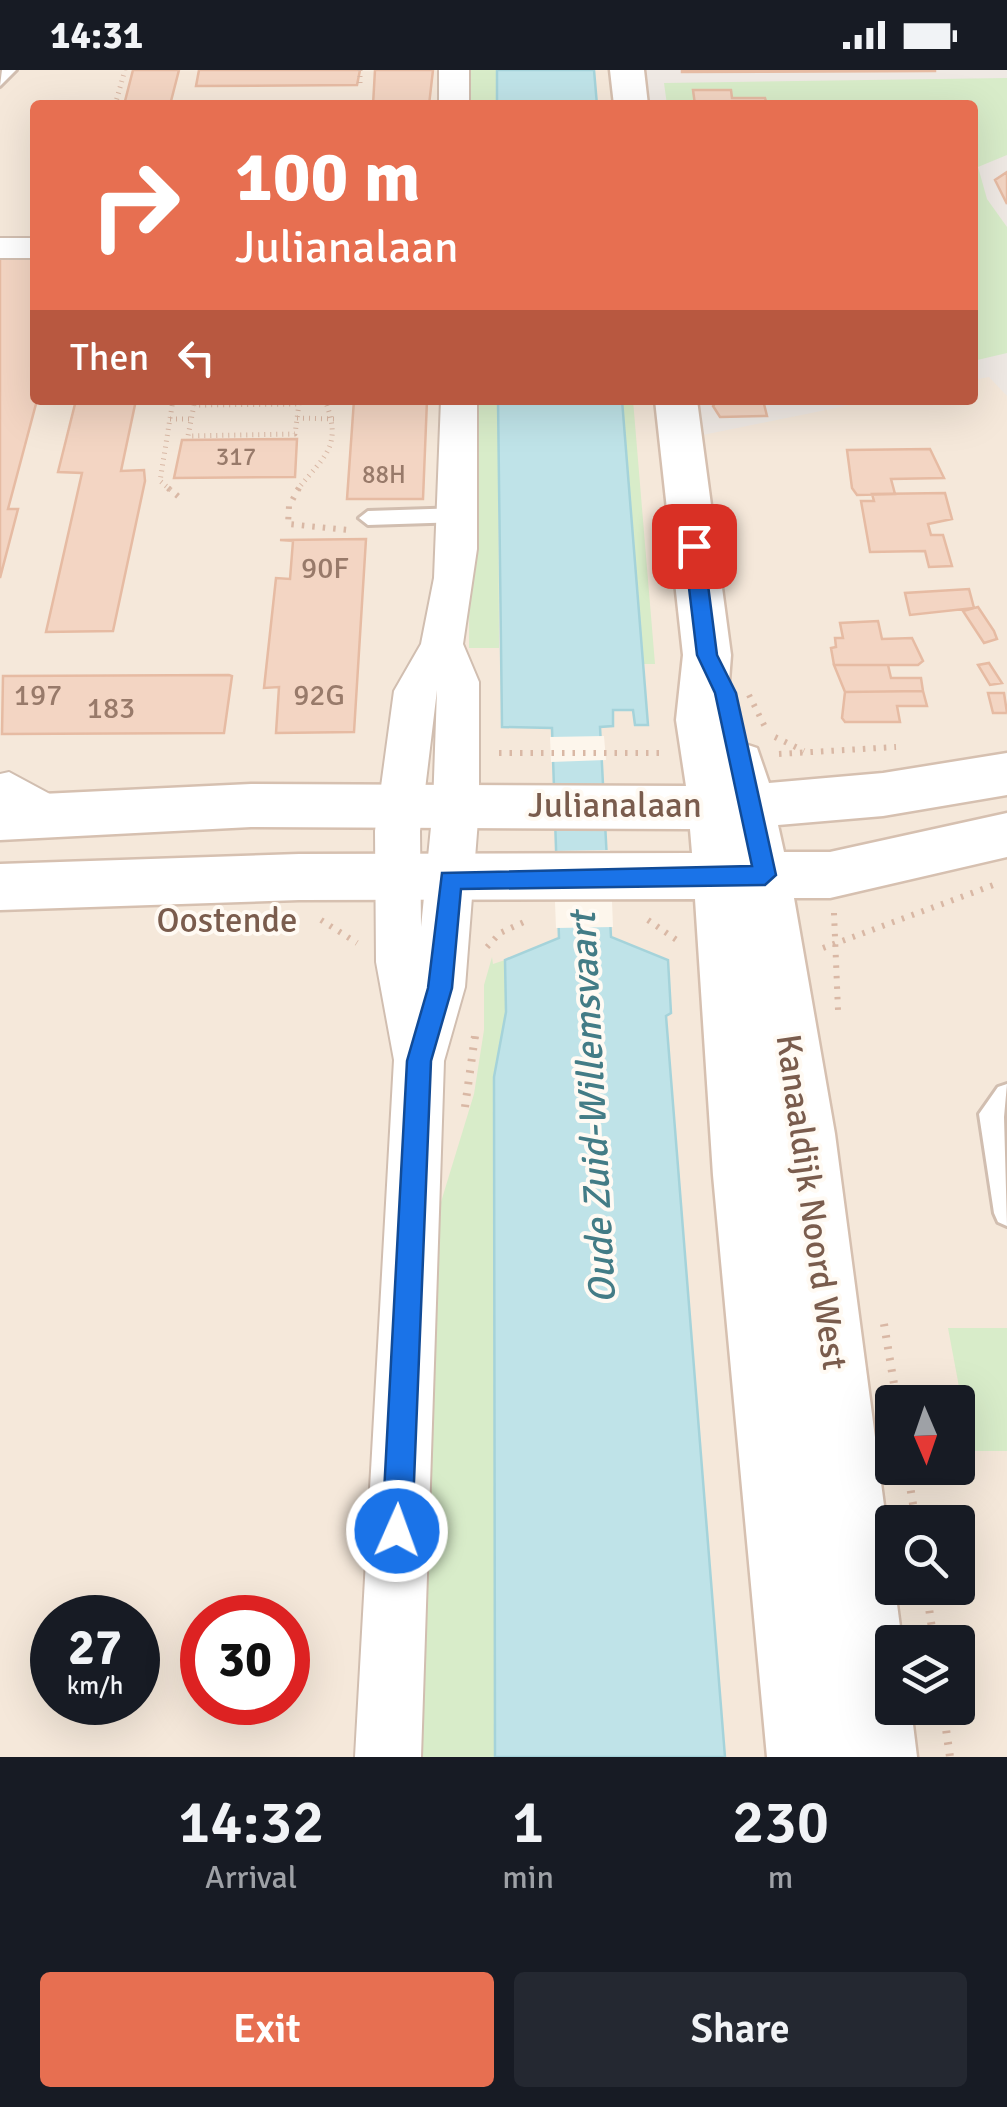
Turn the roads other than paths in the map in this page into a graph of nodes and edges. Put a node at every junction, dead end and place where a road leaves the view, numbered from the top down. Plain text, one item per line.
1 (8, 70) edge
2 (454, 70) edge
3 (627, 70) edge
4 (0, 82) edge
5 (454, 100) edge
6 (630, 100) edge
7 (0, 248) edge
8 (30, 248) edge
9 (459, 405) edge
10 (677, 405) edge
11 (461, 514) junction
12 (368, 518) dead end
13 (443, 645) junction
14 (1007, 774) edge
15 (11, 800) edge
16 (732, 804) junction
17 (400, 806) junction
18 (456, 807) junction
19 (1007, 835) edge
20 (743, 876) junction
21 (392, 878) junction
22 (450, 880) junction
23 (0, 886) edge
24 (419, 1061) junction
25 (1007, 1095) edge
26 (1007, 1213) edge
27 (388, 1757) edge
28 (805, 1757) edge
29 (880, 1757) edge

1 - 4 lane
2 - 5 street
3 - 6 main road
7 - 8 street
9 - 11 street
10 - 16 main road, Kanaaldijk Noord West
11 - 12 lane
11 - 13 street
13 - 17 street
13 - 18 street
14 - 16 main road, Julianalaan
15 - 17 main road
16 - 18 main road, Julianalaan
16 - 20 main road, Kanaaldijk Noord West
17 - 18 main road, Julianalaan
17 - 21 street
18 - 22 street
19 - 20 main road, Julianalaan
20 - 22 main road, Julianalaan
20 - 28 main road, Kanaaldijk Noord West
20 - 29 main road, Kanaaldijk Noord West
21 - 22 main road, Oostende
21 - 23 main road, Oostende
21 - 24 street
22 - 24 street
24 - 27 street
25 - 26 lane

